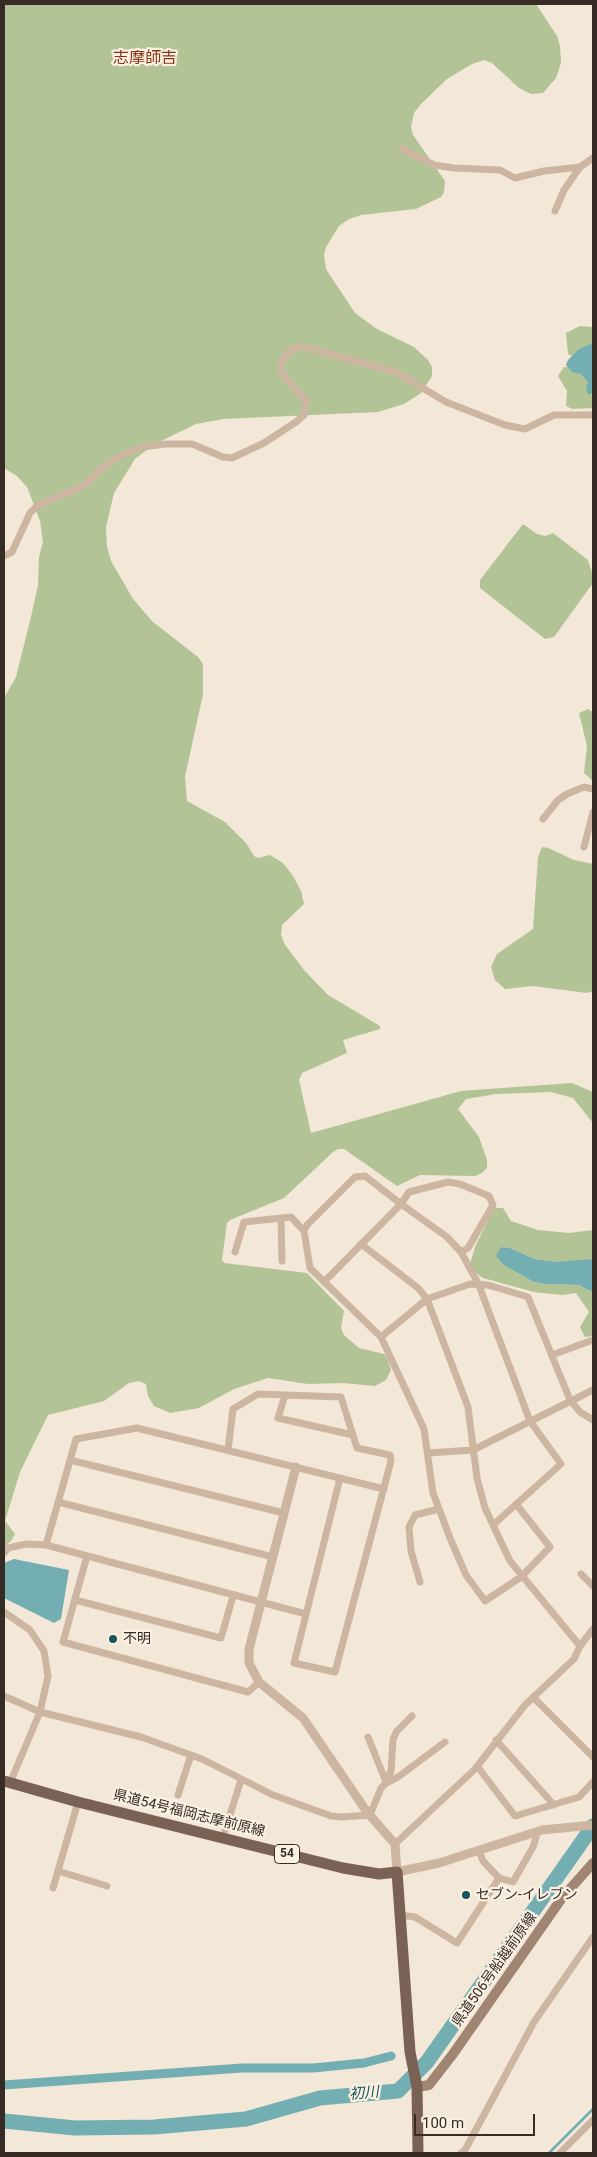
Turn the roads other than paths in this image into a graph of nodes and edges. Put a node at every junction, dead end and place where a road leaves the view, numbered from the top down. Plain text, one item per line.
1 (402, 149) dead end
2 (593, 158) edge
3 (580, 167) junction
4 (555, 211) dead end
5 (593, 414) edge
6 (4, 556) edge
7 (593, 789) edge
8 (593, 812) edge
9 (543, 819) dead end
10 (584, 847) dead end
11 (401, 1204) junction
12 (281, 1218) junction
13 (304, 1230) junction
14 (361, 1244) junction
15 (236, 1252) dead end
16 (461, 1252) junction
17 (282, 1261) dead end
18 (324, 1282) junction
19 (478, 1283) junction
20 (426, 1300) junction
21 (381, 1338) junction
22 (593, 1340) edge
23 (552, 1356) junction
24 (593, 1390) edge
25 (285, 1395) junction
26 (570, 1400) junction
27 (593, 1420) edge
28 (530, 1421) junction
29 (353, 1435) junction
30 (228, 1450) junction
31 (473, 1450) junction
32 (428, 1453) junction
33 (70, 1460) junction
34 (296, 1468) junction
35 (340, 1478) junction
36 (384, 1489) junction
37 (58, 1502) junction
38 (516, 1504) junction
39 (439, 1509) junction
40 (284, 1513) junction
41 (493, 1525) junction
42 (46, 1545) junction
43 (4, 1553) edge
44 (87, 1556) junction
45 (272, 1557) junction
46 (581, 1574) dead end
47 (521, 1576) junction
48 (420, 1582) dead end
49 (593, 1586) edge
50 (233, 1596) junction
51 (75, 1600) junction
52 (260, 1603) junction
53 (4, 1612) edge
54 (306, 1614) junction
55 (593, 1628) edge
56 (580, 1646) junction
57 (259, 1682) junction
58 (4, 1696) edge
59 (533, 1697) junction
60 (40, 1712) junction
61 (412, 1716) dead end
62 (368, 1737) dead end
63 (496, 1740) junction
64 (445, 1742) dead end
65 (191, 1755) junction
66 (593, 1757) edge
67 (478, 1766) junction
68 (241, 1780) junction
69 (7, 1782) edge
70 (593, 1782) edge
71 (386, 1783) junction
72 (178, 1795) dead end
73 (78, 1802) junction
74 (554, 1805) junction
75 (370, 1815) junction
76 (593, 1825) edge
77 (540, 1831) junction
78 (223, 1837) junction
79 (395, 1844) junction
80 (479, 1851) junction
81 (593, 1863) edge
82 (58, 1871) junction
83 (397, 1872) junction
84 (500, 1878) junction
85 (107, 1886) dead end
86 (53, 1888) dead end
87 (400, 1914) junction
88 (593, 1937) edge
89 (417, 2088) junction
90 (593, 2120) edge
91 (418, 2153) edge
92 (461, 2153) edge
93 (560, 2153) edge

1 - 3 street
2 - 3 street
3 - 4 street
5 - 6 street
7 - 9 street
8 - 10 street
11 - 13 street
11 - 14 street
11 - 16 street
11 - 16 street
12 - 13 street
12 - 15 street
12 - 17 street
13 - 18 street
14 - 18 street
14 - 20 street
16 - 19 street
18 - 21 street
19 - 20 street
19 - 23 street
19 - 28 street
20 - 21 street
20 - 31 street
21 - 32 street
22 - 23 street
23 - 26 street
24 - 26 street
25 - 29 street
25 - 29 street
25 - 30 street
26 - 27 street
26 - 28 street
28 - 31 street
28 - 38 street
29 - 36 street
30 - 33 street
30 - 34 street
31 - 32 street
31 - 41 street
32 - 39 street
33 - 37 street
33 - 40 street
34 - 35 street
34 - 40 street
35 - 36 street
35 - 54 street
36 - 54 street
37 - 42 street
37 - 45 street
38 - 41 street
38 - 47 street
39 - 47 street
39 - 48 street
40 - 45 street
41 - 47 street
42 - 43 street
42 - 44 street
44 - 50 street
44 - 51 street
45 - 52 street
46 - 49 street
47 - 56 street
50 - 51 street
50 - 52 street
51 - 57 street
52 - 54 street
52 - 57 street
53 - 60 street
55 - 56 street
56 - 59 street
57 - 75 street
58 - 60 street
59 - 63 street
59 - 66 street
60 - 65 street
60 - 69 street
61 - 71 street
62 - 71 street
63 - 67 street
63 - 74 street
64 - 71 street
65 - 68 street
65 - 72 street
67 - 74 street
67 - 79 street
68 - 75 street
68 - 78 street
69 - 73 main road, 県道54号福岡志摩前原線 / 54
70 - 74 street
71 - 75 street
73 - 78 main road, 県道54号福岡志摩前原線 / 54
73 - 82 street
75 - 79 street
76 - 77 street
77 - 80 street
77 - 84 street
78 - 83 main road, 県道54号福岡志摩前原線 / 54
79 - 83 street
80 - 83 street
80 - 84 street
81 - 89 main road, 県道506号船越前原線
82 - 85 street
82 - 86 street
83 - 87 main road
84 - 87 street
87 - 89 main road
88 - 92 street
89 - 91 main road
90 - 93 street

